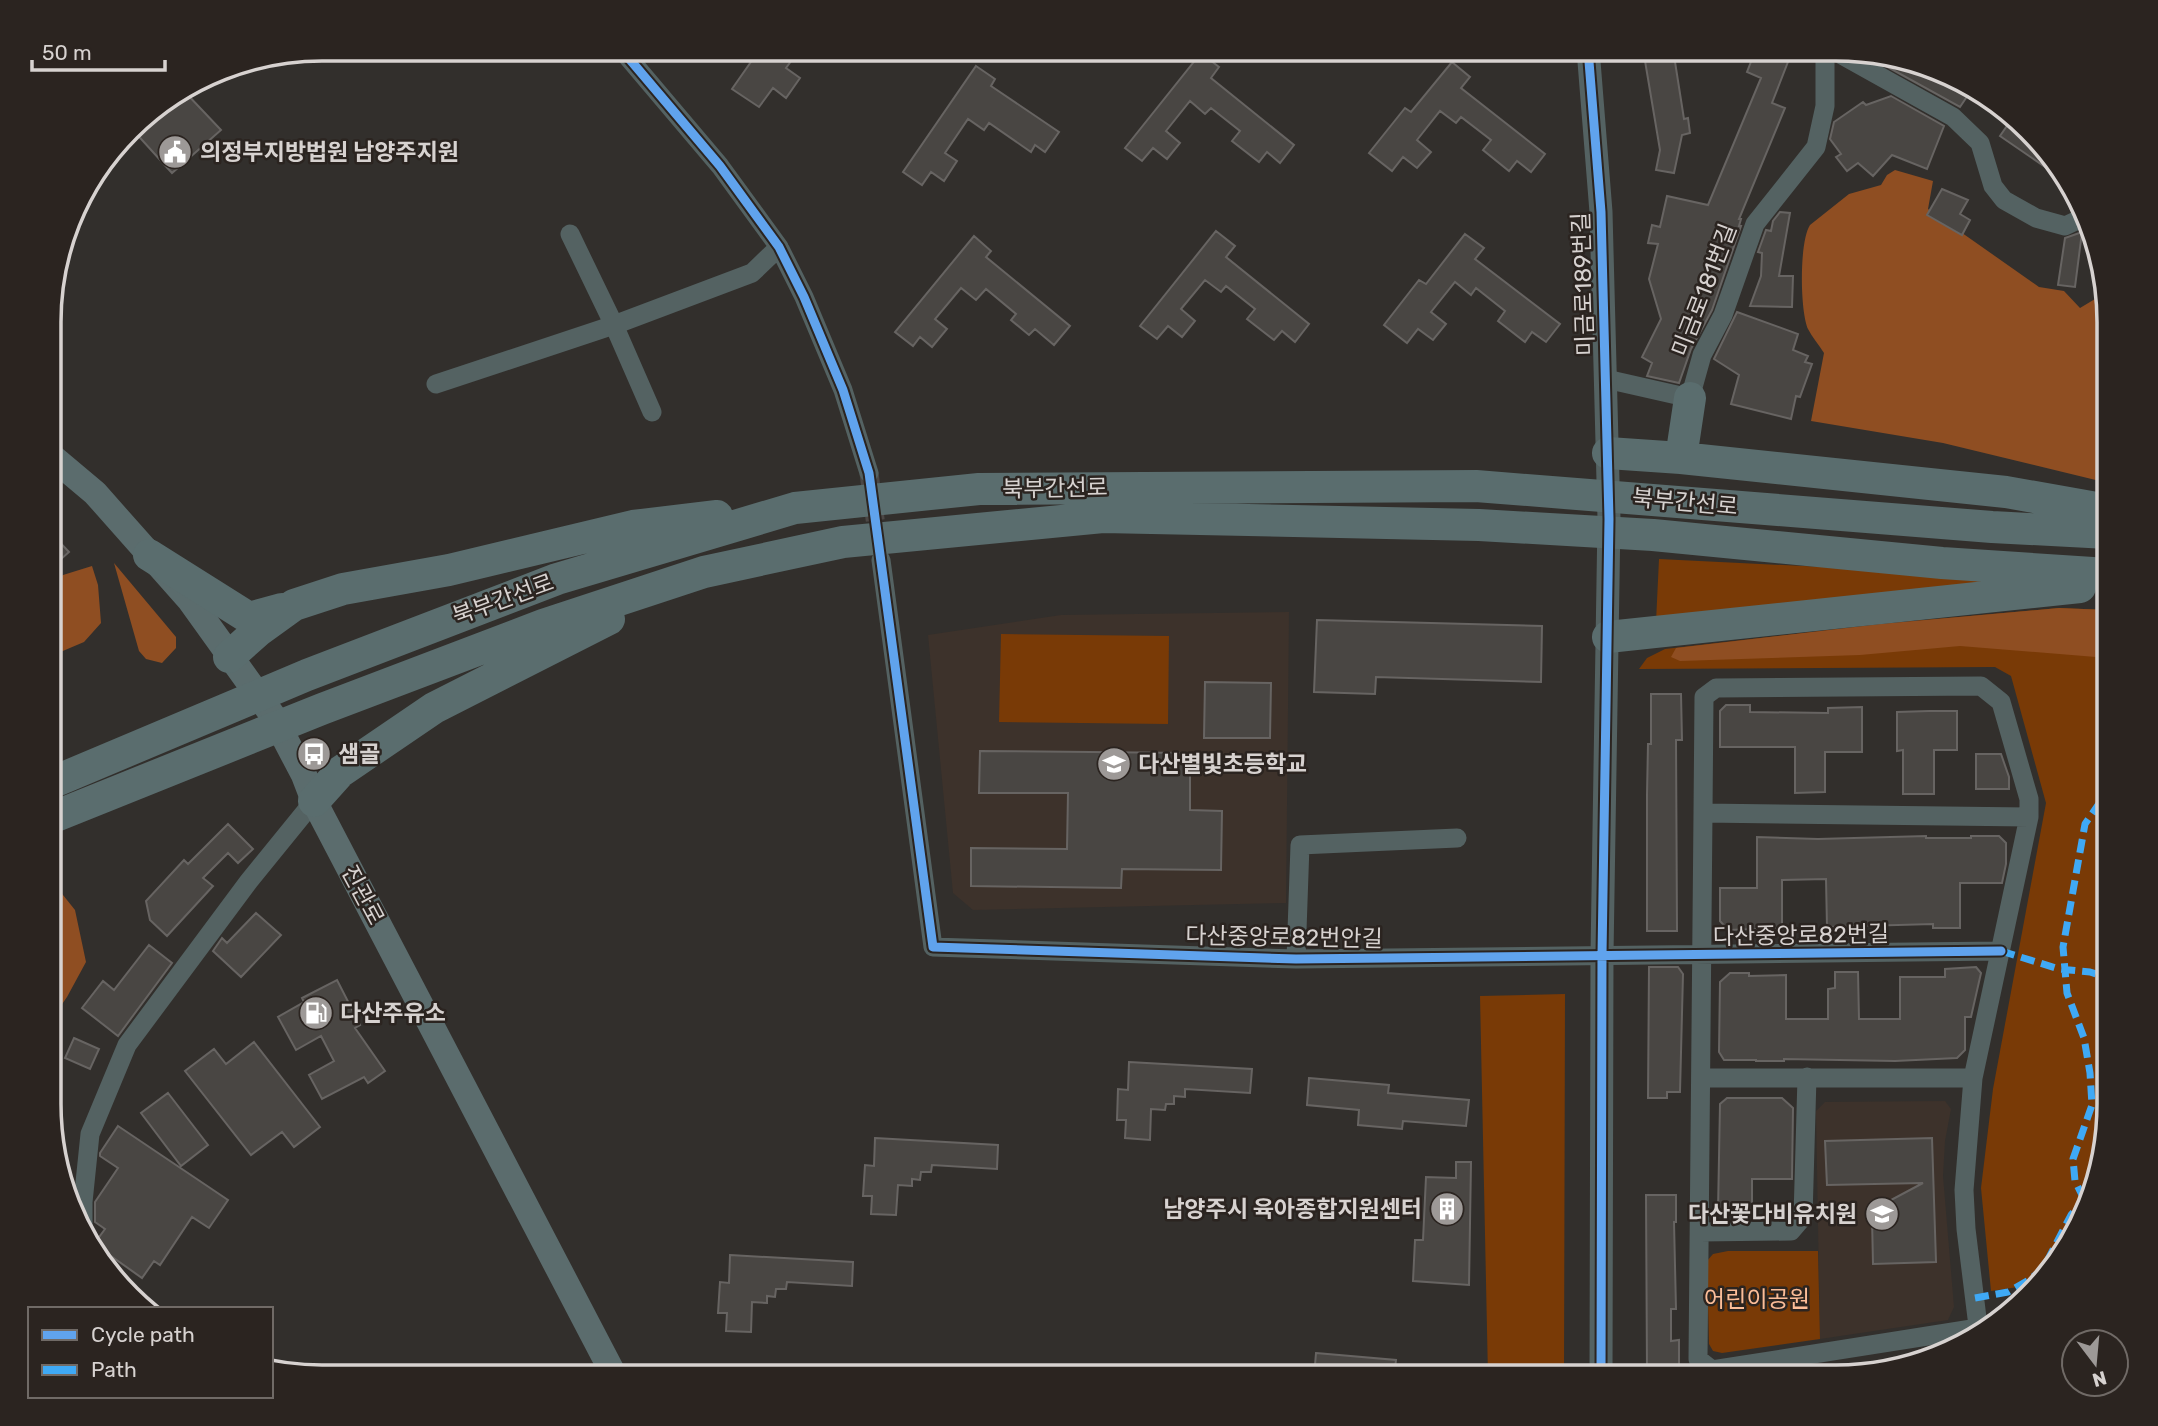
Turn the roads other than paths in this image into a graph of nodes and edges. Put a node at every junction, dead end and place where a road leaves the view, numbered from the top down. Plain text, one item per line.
1 (638, 61) edge
2 (1589, 61) edge
3 (1825, 61) edge
4 (1854, 62) edge
5 (2076, 221) edge
6 (570, 234) dead end
7 (779, 247) junction
8 (614, 325) junction
9 (1606, 379) junction
10 (436, 384) dead end
11 (1690, 398) junction
12 (652, 412) dead end
13 (1608, 453) junction
14 (1681, 458) junction
15 (61, 464) edge
16 (869, 473) tunnel mouth
17 (795, 508) junction
18 (2097, 508) edge
19 (2097, 532) edge
20 (149, 555) junction
21 (881, 560) tunnel mouth
22 (704, 572) junction
23 (2097, 573) edge
24 (2097, 585) edge
25 (294, 606) junction
26 (1608, 638) junction
27 (229, 657) junction
28 (61, 779) edge
29 (314, 801) junction
30 (1703, 813) junction
31 (61, 814) edge
32 (2029, 817) junction
33 (1457, 838) dead end
34 (2001, 951) junction
35 (1602, 955) junction
36 (1703, 956) junction
37 (1296, 959) junction
38 (1807, 1077) junction
39 (1702, 1078) junction
40 (1973, 1078) junction
41 (83, 1208) edge
42 (1700, 1232) junction
43 (1978, 1323) edge
44 (1959, 1334) edge
45 (609, 1365) edge
46 (1601, 1365) edge
47 (1706, 1365) edge
48 (1746, 1365) edge

1 - 7 street
2 - 9 street, 미금로189번길
3 - 11 street, 미금로181번길
4 - 5 street
6 - 8 street
7 - 8 street
7 - 16 street
8 - 10 street
8 - 12 street
9 - 11 street
9 - 13 street, 미금로189번길
11 - 14 highway
13 - 14 highway
13 - 26 street, 미금로189번길
14 - 18 highway
15 - 20 main road, 진관로
17 - 19 highway, 북부간선로
17 - 25 highway
17 - 28 highway, 북부간선로
20 - 25 highway
20 - 27 main road, 진관로
21 - 37 street, 다산중앙로82번안길
22 - 23 highway, 북부간선로
22 - 29 highway
22 - 31 highway, 북부간선로
24 - 26 highway
25 - 27 highway
26 - 35 street, 미금로189번길
27 - 29 main road, 진관로
29 - 41 street
29 - 45 main road, 진관로
30 - 32 street
30 - 32 street, 다산중앙로82번길
30 - 36 street, 다산중앙로82번길
32 - 34 street, 다산중앙로82번길
33 - 37 street
34 - 36 street, 다산중앙로82번길
34 - 40 street, 다산중앙로82번길
35 - 36 street, 다산중앙로82번길
35 - 37 street, 다산중앙로82번안길
35 - 46 street
36 - 39 street, 다산중앙로82번길
38 - 39 street
38 - 40 street
38 - 42 street
39 - 42 street, 다산중앙로82번길
40 - 43 street, 다산중앙로82번길
42 - 47 street, 다산중앙로82번길
44 - 48 street, 다산중앙로82번길

